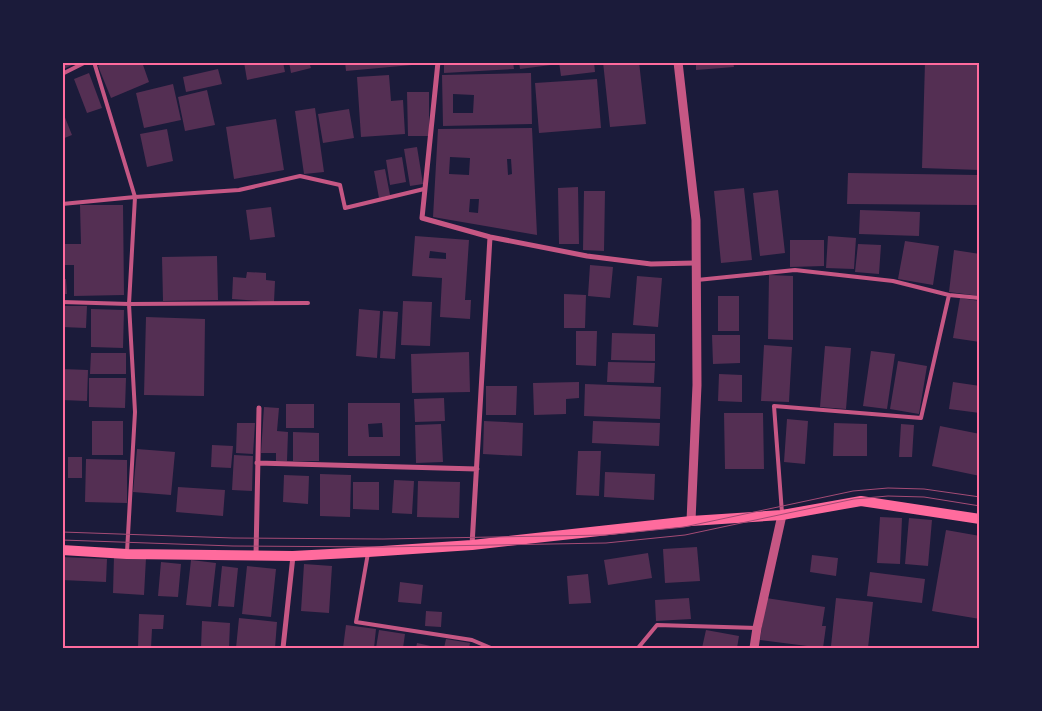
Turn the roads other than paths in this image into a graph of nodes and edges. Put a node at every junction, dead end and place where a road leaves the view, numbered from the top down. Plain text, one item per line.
1 (86, 62) edge
2 (94, 62) edge
3 (438, 62) edge
4 (678, 62) edge
5 (62, 74) edge
6 (424, 189) junction
7 (135, 197) junction
8 (62, 204) edge
9 (490, 237) junction
10 (695, 263) junction
11 (695, 280) junction
12 (949, 295) junction
13 (980, 298) edge
14 (62, 302) edge
15 (308, 303) dead end
16 (129, 304) junction
17 (259, 408) dead end
18 (257, 463) junction
19 (477, 469) junction
20 (782, 515) junction
21 (980, 519) edge
22 (691, 521) junction
23 (472, 545) junction
24 (62, 550) edge
25 (368, 552) junction
26 (127, 554) junction
27 (256, 556) junction
28 (293, 556) junction
29 (757, 628) junction
30 (283, 648) edge
31 (491, 648) edge
32 (638, 648) edge
33 (754, 648) edge

1 - 5 lane
2 - 7 lane
3 - 6 street
4 - 10 street
6 - 7 lane
6 - 9 street
7 - 8 lane
7 - 16 lane
9 - 10 street
9 - 19 street
10 - 11 street
11 - 12 lane
11 - 22 street
12 - 13 lane
12 - 20 lane
14 - 16 lane
15 - 16 lane
16 - 26 lane
17 - 18 street
18 - 19 street
18 - 27 street
19 - 23 street
20 - 21 main road
20 - 22 main road
20 - 29 street
22 - 23 main road
23 - 25 main road
24 - 26 main road
25 - 28 main road
25 - 31 lane
26 - 27 main road
27 - 28 main road
28 - 30 street
29 - 32 lane
29 - 33 street

